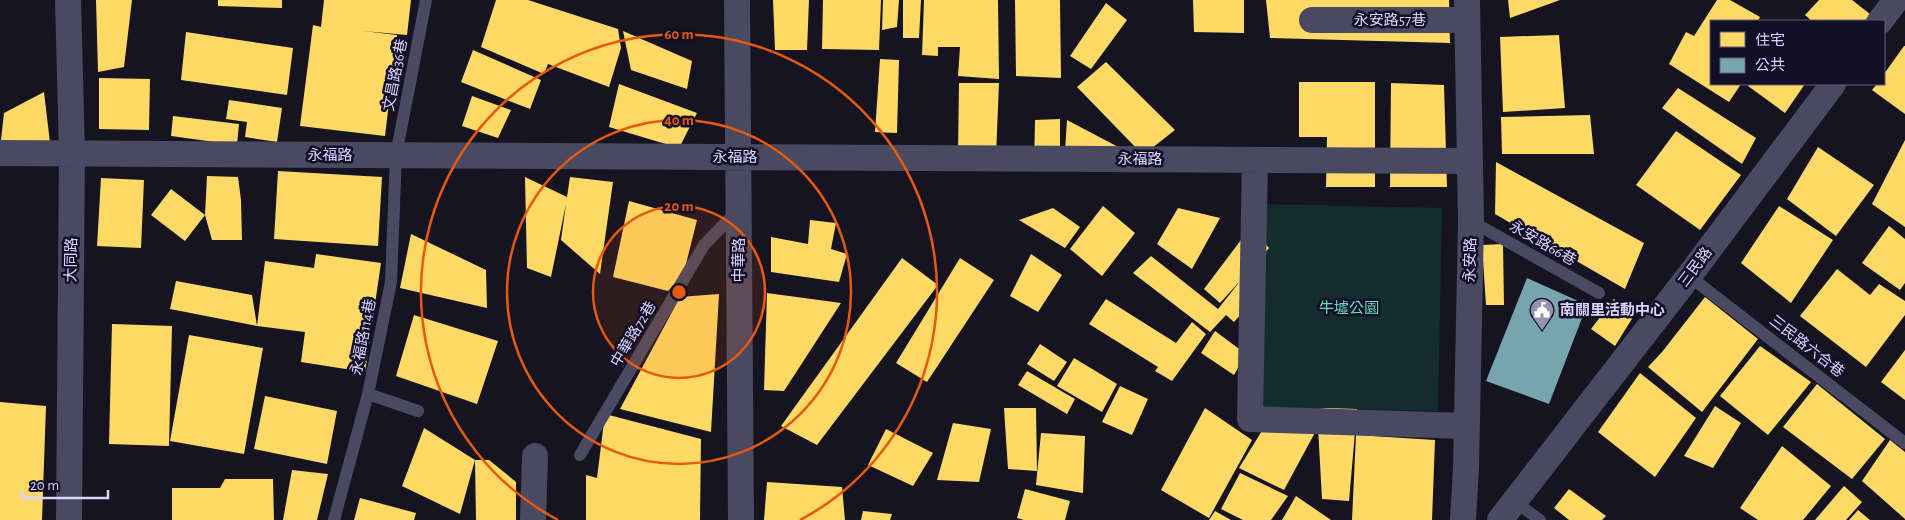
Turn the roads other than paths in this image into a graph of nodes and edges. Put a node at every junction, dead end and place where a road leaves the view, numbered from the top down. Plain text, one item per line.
1 (68, 0) edge
2 (426, 0) edge
3 (736, 0) edge
4 (1896, 0) edge
5 (1467, 10) edge
6 (1312, 20) dead end
7 (1881, 20) edge
8 (1832, 85) edge
9 (0, 153) edge
10 (72, 154) junction
11 (396, 156) junction
12 (738, 157) junction
13 (1256, 160) junction
14 (1470, 161) junction
15 (738, 210) junction
16 (1471, 221) junction
17 (1689, 276) junction
18 (1599, 293) dead end
19 (368, 394) junction
20 (418, 411) dead end
21 (1466, 426) junction
22 (1905, 443) edge
23 (580, 455) dead end
24 (534, 456) dead end
25 (1508, 511) edge
26 (68, 520) edge
27 (334, 520) edge
28 (533, 520) edge
29 (741, 520) edge
30 (1463, 520) edge
31 (1540, 520) edge

1 - 10 street, 大同路
2 - 11 lane, 文昌路36巷
3 - 12 street, 中華路
4 - 7 street
5 - 6 street, 永安路57巷
5 - 14 street, 永安路
8 - 17 street, 三民路
9 - 10 street, 永福路
10 - 11 street, 永福路
10 - 26 street, 大同路
11 - 12 street, 永福路
11 - 19 lane, 永福路114巷
12 - 13 street, 永福路
12 - 15 street, 中華路
13 - 14 street, 永福路
13 - 21 street
14 - 16 street, 永安路
15 - 23 lane, 中華路72巷
15 - 29 street, 中華路
16 - 18 lane, 永安路66巷
16 - 21 street, 永安路
17 - 22 lane, 三民路六合巷
17 - 25 street, 三民路
19 - 20 lane
19 - 27 lane, 永福路114巷
21 - 30 street, 永安路
24 - 28 street
25 - 31 lane

